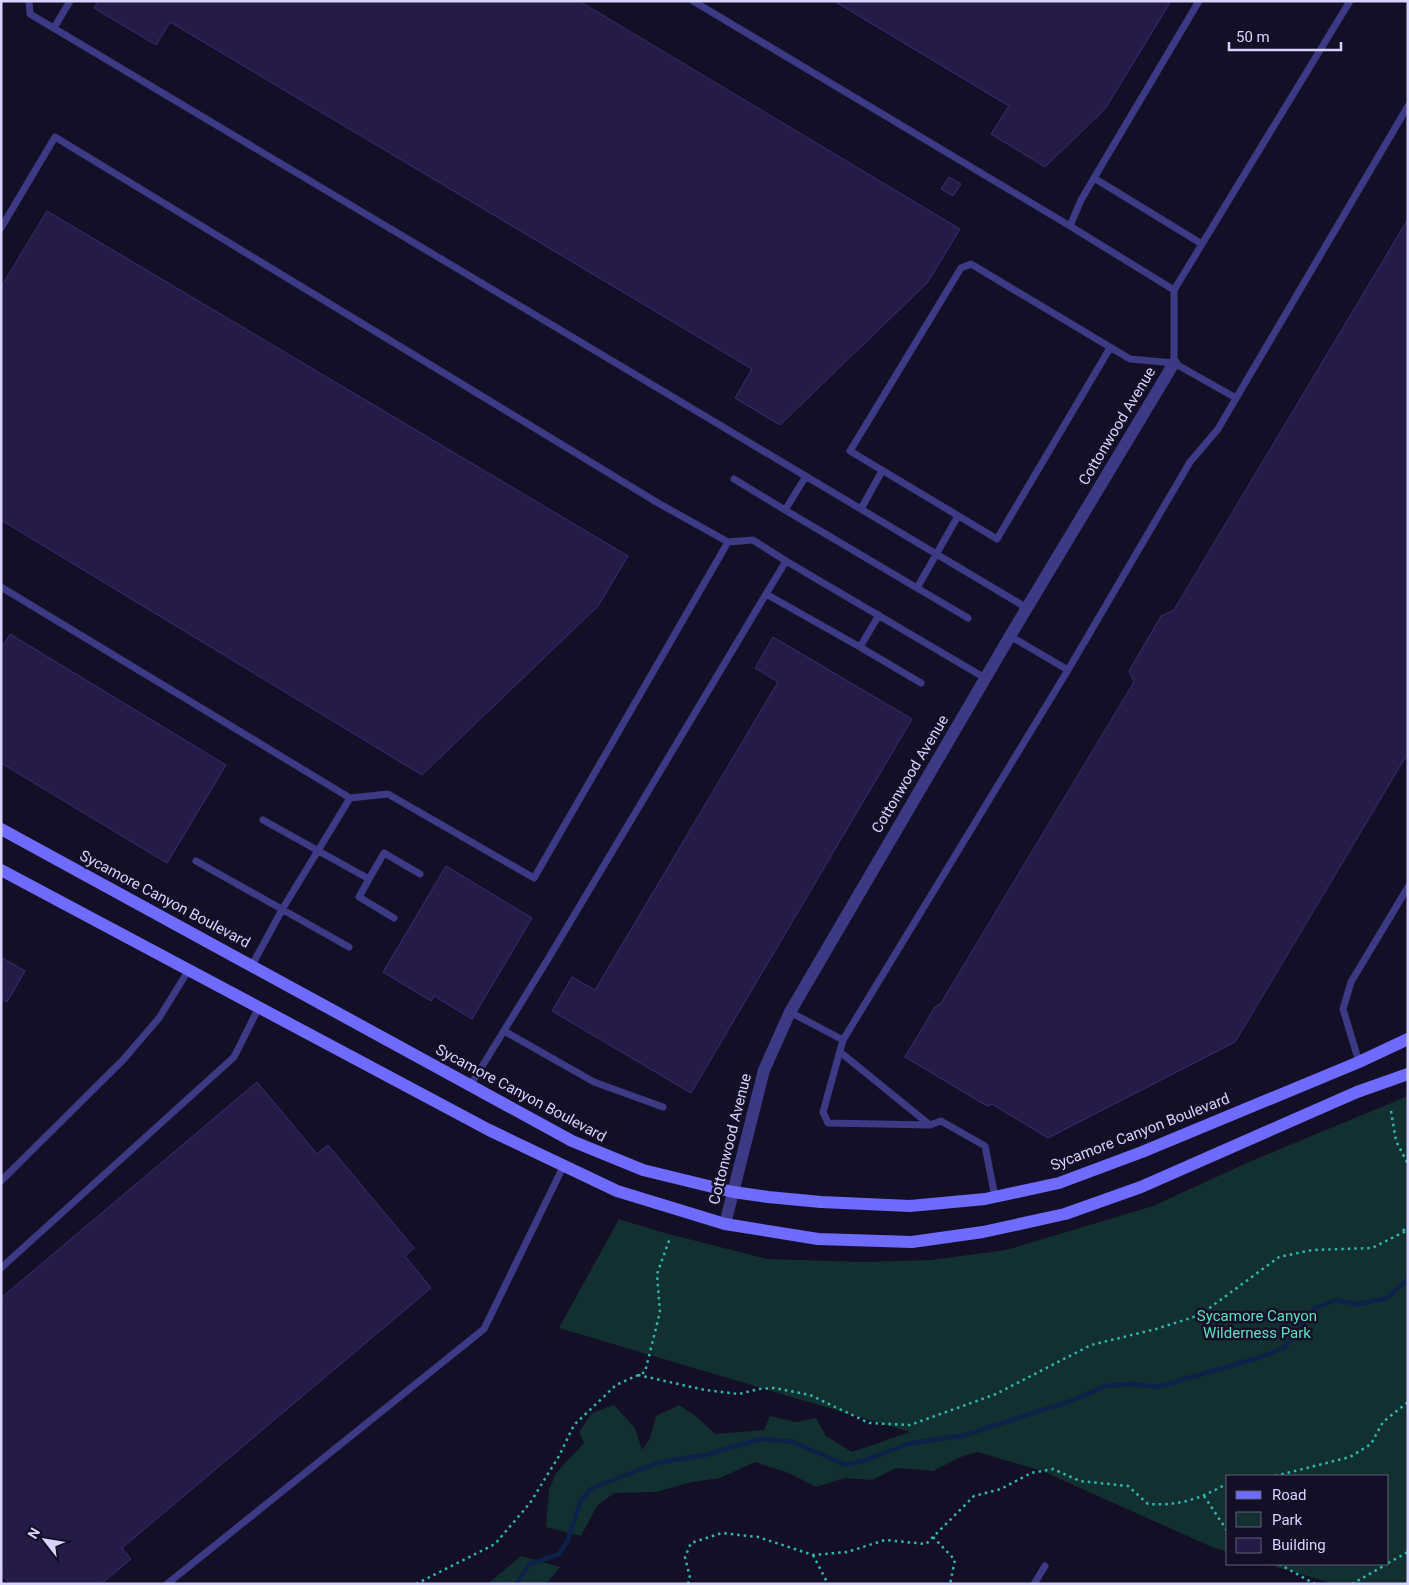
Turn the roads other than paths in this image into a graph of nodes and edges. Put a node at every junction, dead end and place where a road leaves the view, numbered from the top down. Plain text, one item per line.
1 (29, 1) edge
2 (70, 1) edge
3 (692, 1) edge
4 (1199, 1) edge
5 (1350, 1) edge
6 (54, 28) junction
7 (1408, 106) edge
8 (1094, 178) junction
9 (1070, 226) junction
10 (1, 228) edge
11 (1202, 244) junction
12 (1174, 290) junction
13 (1110, 348) junction
14 (1174, 363) junction
15 (1236, 398) junction
16 (882, 470) junction
17 (806, 476) junction
18 (734, 479) dead end
19 (861, 509) junction
20 (785, 510) junction
21 (958, 516) junction
22 (728, 542) junction
23 (936, 554) junction
24 (786, 561) junction
25 (1, 587) edge
26 (916, 588) junction
27 (766, 594) junction
28 (1026, 608) junction
29 (879, 615) junction
30 (968, 618) dead end
31 (1010, 636) junction
32 (860, 647) junction
33 (1068, 670) junction
34 (985, 678) junction
35 (921, 683) dead end
36 (350, 798) junction
37 (263, 820) dead end
38 (1, 829) edge
39 (318, 850) junction
40 (196, 861) dead end
41 (1, 870) edge
42 (420, 874) dead end
43 (369, 879) junction
44 (1408, 887) edge
45 (282, 908) junction
46 (394, 918) dead end
47 (349, 946) dead end
48 (252, 965) junction
49 (188, 971) junction
50 (258, 1009) junction
51 (790, 1012) junction
52 (504, 1031) junction
53 (1408, 1039) edge
54 (844, 1040) junction
55 (840, 1052) junction
56 (1359, 1062) junction
57 (1408, 1074) edge
58 (470, 1086) junction
59 (663, 1108) dead end
60 (930, 1125) junction
61 (563, 1167) junction
62 (1, 1181) edge
63 (732, 1192) junction
64 (995, 1197) junction
65 (725, 1224) junction
66 (1, 1268) edge
67 (1046, 1566) dead end
68 (167, 1584) edge
69 (1034, 1584) edge

1 - 6 lane
2 - 6 lane
3 - 9 lane
4 - 8 lane
5 - 11 lane
6 - 17 lane
7 - 15 lane
8 - 9 lane
8 - 11 lane
9 - 12 lane
10 - 22 lane
11 - 12 lane
12 - 14 lane
13 - 14 lane
13 - 16 lane
13 - 21 lane
14 - 15 lane
14 - 28 street, Cottonwood Avenue
15 - 33 lane
16 - 19 lane
16 - 21 lane
17 - 19 lane
17 - 20 lane
18 - 20 lane
19 - 23 lane
20 - 26 lane
21 - 23 lane
22 - 24 lane
22 - 36 lane
23 - 26 lane
23 - 28 lane
24 - 27 lane
24 - 29 lane
25 - 36 lane
26 - 30 lane
27 - 32 lane
27 - 52 lane
28 - 31 street, Cottonwood Avenue
29 - 32 lane
29 - 34 lane
31 - 33 lane
31 - 34 street, Cottonwood Avenue
32 - 35 lane
33 - 54 lane
34 - 51 street, Cottonwood Avenue
36 - 39 lane
37 - 39 lane
38 - 48 main road, Sycamore Canyon Boulevard
39 - 43 lane
39 - 45 lane
40 - 45 lane
41 - 49 main road
42 - 43 lane
43 - 46 lane
44 - 56 lane
45 - 47 lane
45 - 48 lane
48 - 58 main road, Sycamore Canyon Boulevard
49 - 50 main road
49 - 62 lane
50 - 61 main road
50 - 66 lane
51 - 54 lane
51 - 63 street, Cottonwood Avenue
52 - 58 lane
52 - 59 lane
53 - 56 main road, Sycamore Canyon Boulevard
54 - 55 lane
55 - 60 lane
55 - 60 lane
56 - 64 main road, Sycamore Canyon Boulevard
57 - 65 main road
58 - 63 main road, Sycamore Canyon Boulevard
60 - 64 lane
61 - 65 main road
61 - 68 lane
63 - 64 main road, Sycamore Canyon Boulevard
63 - 65 street, Cottonwood Avenue
67 - 69 lane

